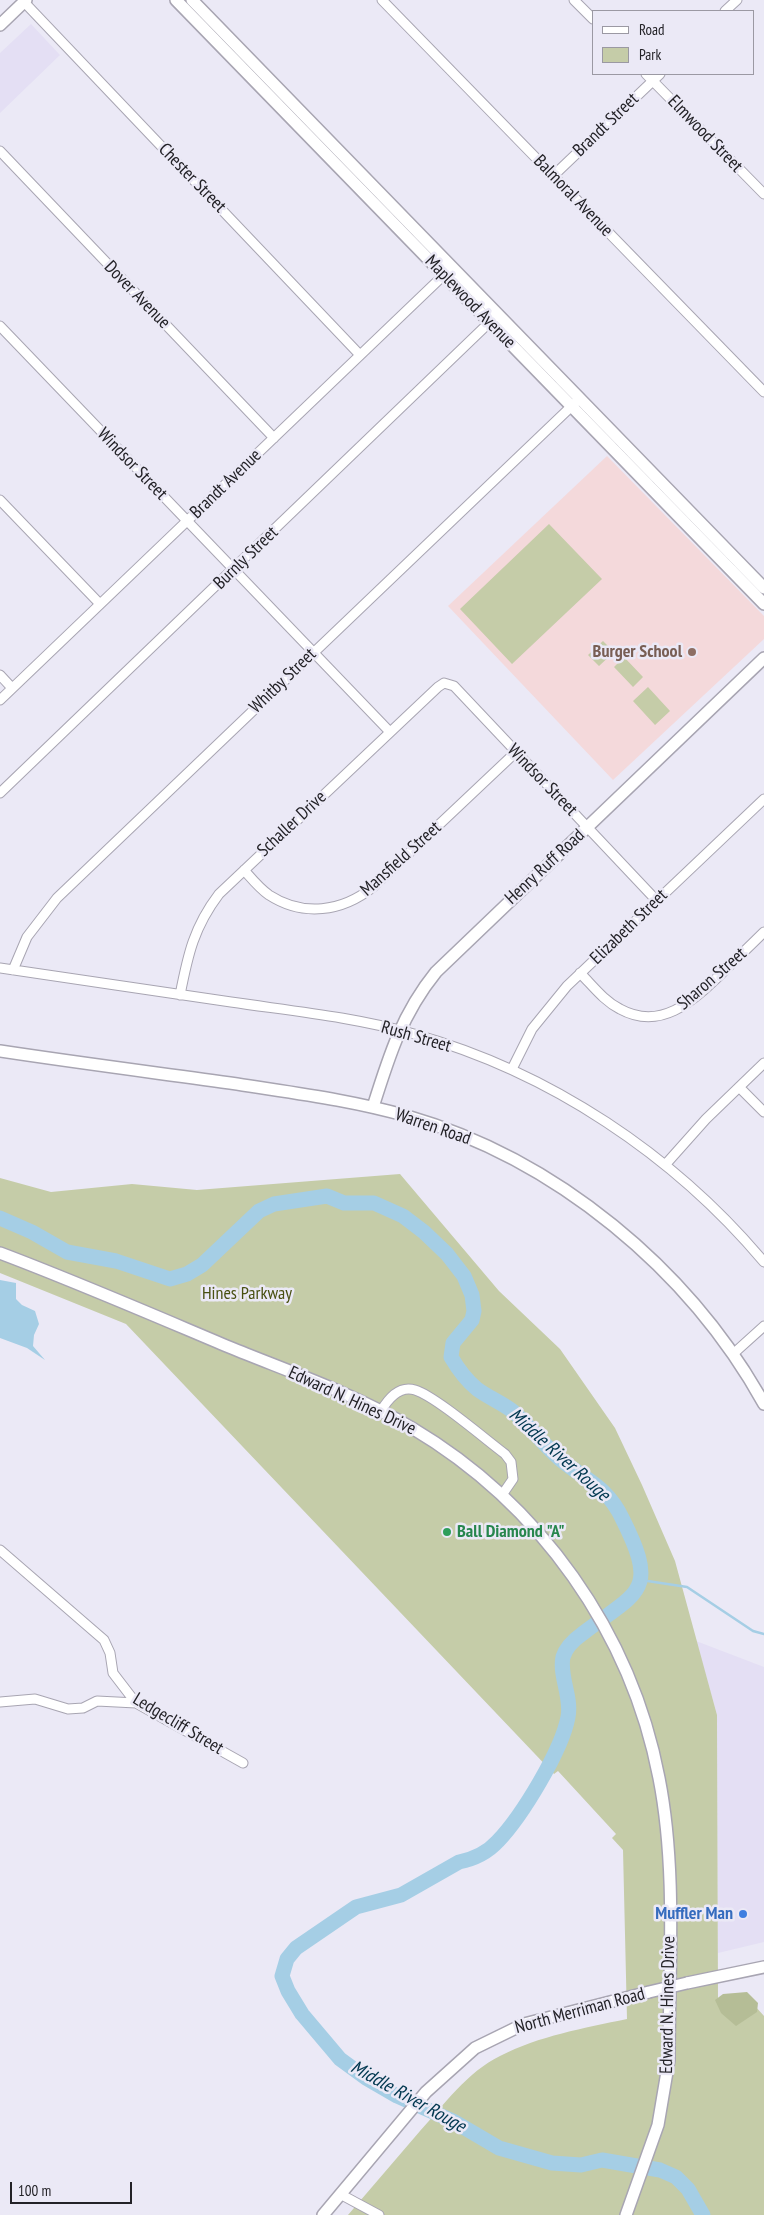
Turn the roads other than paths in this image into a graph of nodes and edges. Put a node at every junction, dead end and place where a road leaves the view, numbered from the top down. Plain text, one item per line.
1 (176, 0) edge
2 (192, 0) edge
3 (382, 0) edge
4 (574, 0) edge
5 (737, 0) edge
6 (25, 1) edge
7 (726, 10) edge
8 (592, 18) edge
9 (0, 25) edge
10 (650, 77) edge
11 (0, 151) edge
12 (333, 153) junction
13 (553, 176) junction
14 (764, 194) edge
15 (448, 271) junction
16 (494, 319) junction
17 (0, 326) edge
18 (360, 355) junction
19 (764, 392) edge
20 (575, 402) junction
21 (274, 438) junction
22 (0, 500) edge
23 (187, 522) junction
24 (234, 570) junction
25 (751, 583) junction
26 (764, 588) edge
27 (100, 604) junction
28 (764, 604) edge
29 (314, 652) junction
30 (764, 658) edge
31 (0, 675) edge
32 (447, 683) joint
33 (12, 688) junction
34 (0, 700) edge
35 (390, 732) junction
36 (516, 752) junction
37 (0, 793) edge
38 (764, 799) edge
39 (588, 828) junction
40 (244, 870) junction
41 (657, 901) junction
42 (764, 932) edge
43 (0, 968) edge
44 (13, 970) junction
45 (580, 974) junction
46 (180, 995) junction
47 (399, 1030) junction
48 (0, 1051) edge
49 (764, 1063) edge
50 (512, 1070) junction
51 (739, 1087) junction
52 (373, 1107) junction
53 (764, 1112) edge
54 (665, 1165) junction
55 (0, 1253) edge
56 (764, 1262) edge
57 (764, 1326) edge
58 (733, 1354) junction
59 (764, 1404) edge
60 (381, 1411) junction
61 (502, 1495) junction
62 (0, 1550) edge
63 (0, 1702) edge
64 (136, 1703) junction
65 (243, 1763) dead end
66 (764, 1967) edge
67 (340, 2194) junction
68 (323, 2215) edge
69 (379, 2215) edge
70 (626, 2215) edge

1 - 12 street, Maplewood Avenue
2 - 12 street, Maplewood Avenue
3 - 13 street, Balmoral Avenue
4 - 8 street
5 - 7 street
6 - 9 street
6 - 18 street, Chester Street
10 - 13 street, Brandt Street
10 - 14 street, Elmwood Street
11 - 21 street, Dover Avenue
12 - 15 street, Maplewood Avenue
13 - 19 street, Balmoral Avenue
15 - 16 street, Maplewood Avenue
15 - 18 street, Brandt Avenue
16 - 20 street, Maplewood Avenue
16 - 24 street, Burnly Street
17 - 23 street, Windsor Street
18 - 21 street, Brandt Avenue
20 - 25 street, Maplewood Avenue
20 - 29 street, Whitby Street
21 - 23 street, Brandt Avenue
22 - 27 street
23 - 24 street, Windsor Street
23 - 27 street, Brandt Avenue
24 - 29 street, Windsor Street
24 - 37 street, Burnly Street
25 - 26 street, Maplewood Avenue
25 - 28 street, Maplewood Avenue
27 - 33 street, Brandt Avenue
29 - 35 street, Windsor Street
29 - 44 street, Whitby Street
30 - 39 street, Henry Ruff Road
31 - 33 street
32 - 35 street, Schaller Drive
32 - 36 street, Windsor Street
33 - 34 street, Brandt Avenue
35 - 40 street, Schaller Drive
36 - 39 street, Windsor Street
36 - 40 street, Mansfield Street
38 - 41 street, Elizabeth Street
39 - 41 street, Windsor Street
39 - 47 street, Henry Ruff Road
40 - 46 street, Schaller Drive
41 - 45 street, Elizabeth Street
42 - 45 street, Sharon Street
43 - 44 street, Rush Street
44 - 46 street, Rush Street
45 - 50 street, Elizabeth Street
46 - 47 street, Rush Street
47 - 50 street, Rush Street
47 - 52 street, Henry Ruff Road
48 - 52 street, Warren Road
49 - 51 street
50 - 54 street, Rush Street
51 - 53 street
51 - 54 street
52 - 58 street, Warren Road
54 - 56 street, Rush Street
55 - 60 street, Edward N. Hines Drive
57 - 58 street
58 - 59 street, Warren Road
60 - 61 street, Edward N. Hines Drive
60 - 61 street
61 - 70 street, Edward N. Hines Drive
62 - 64 street, Ledgecliff Street
63 - 64 street
64 - 65 street, Ledgecliff Street
66 - 67 street, North Merriman Road, bridge
67 - 68 street, North Merriman Road
67 - 69 street

